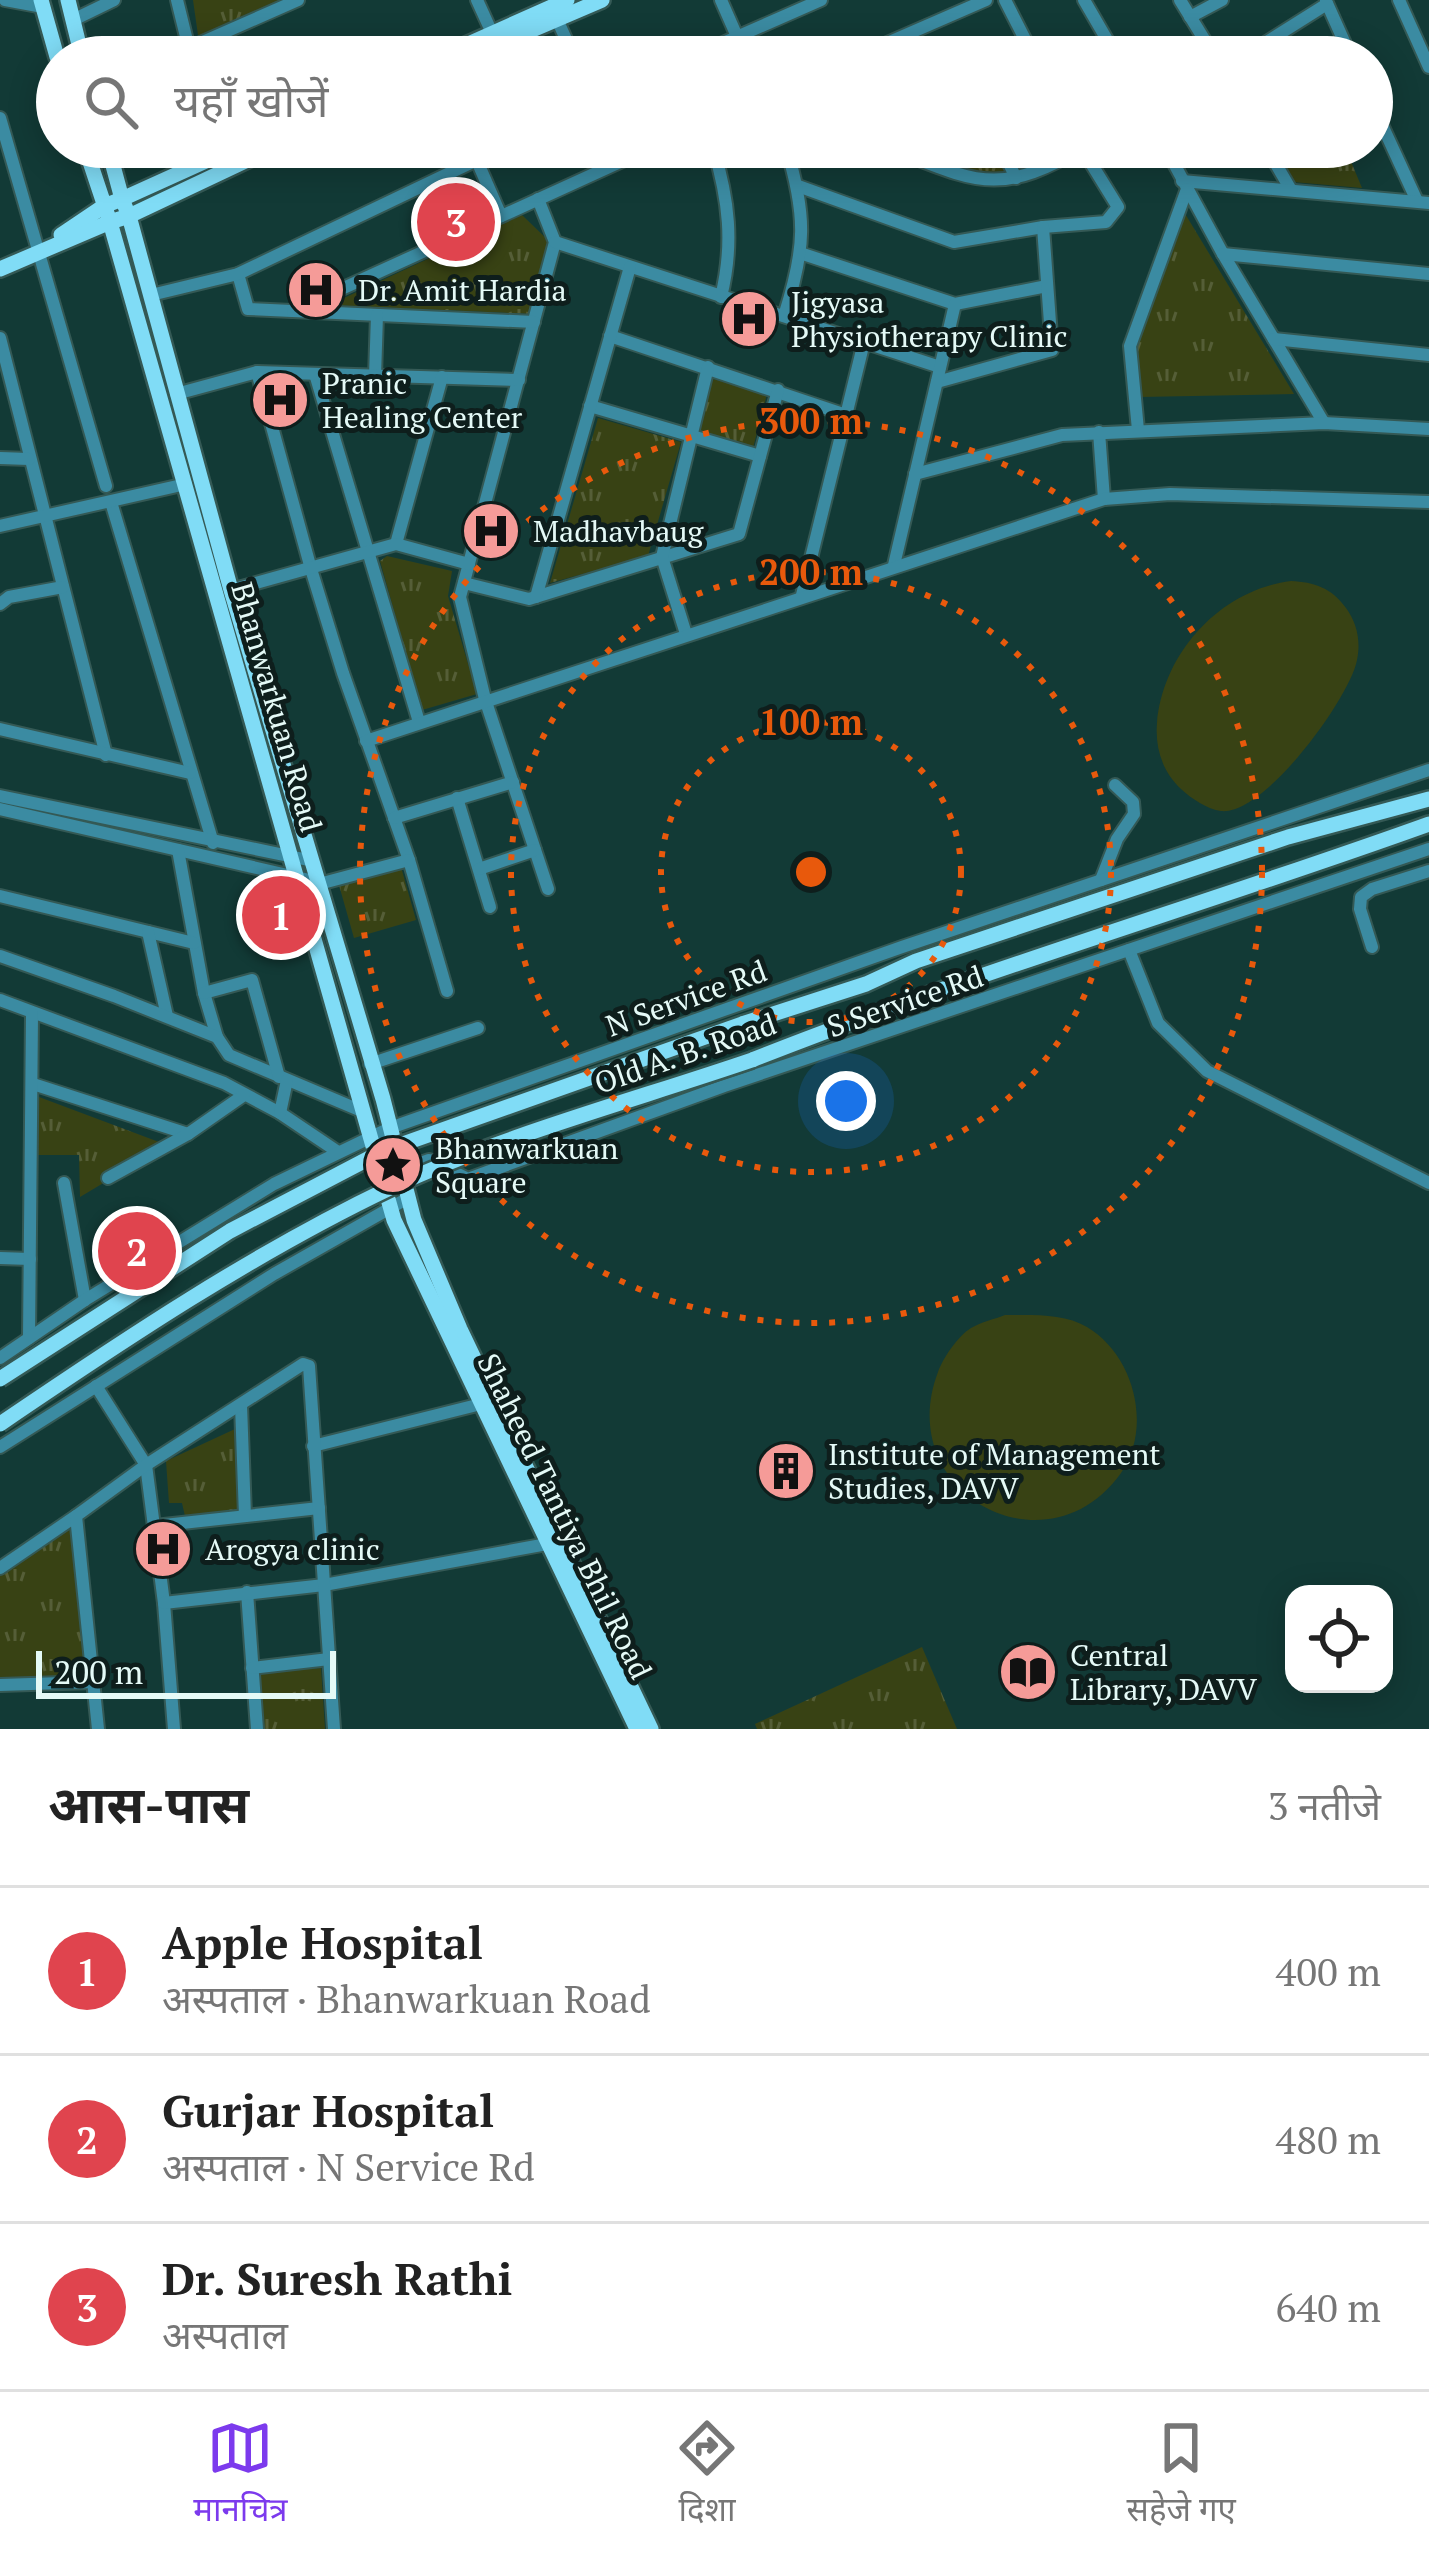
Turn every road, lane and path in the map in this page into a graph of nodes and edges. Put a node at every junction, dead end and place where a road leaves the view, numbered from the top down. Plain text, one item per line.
1 (5, 0) edge
2 (68, 0) edge
3 (114, 0) edge
4 (177, 0) edge
5 (298, 0) edge
6 (477, 0) edge
7 (567, 0) edge
8 (602, 0) edge
9 (721, 0) edge
10 (820, 0) edge
11 (986, 0) edge
12 (1005, 0) edge
13 (1084, 0) edge
14 (1180, 0) edge
15 (1399, 0) edge
16 (1217, 1) edge
17 (1326, 2) edge
18 (42, 3) edge
19 (556, 17) junction
20 (1190, 17) junction
21 (73, 20) junction
22 (492, 33) junction
23 (1422, 35) edge
24 (51, 36) edge
25 (77, 36) edge
26 (186, 36) edge
27 (225, 36) edge
28 (485, 36) edge
29 (515, 36) edge
30 (565, 36) edge
31 (735, 36) edge
32 (740, 36) edge
33 (903, 36) edge
34 (1023, 36) edge
35 (1105, 36) edge
36 (1202, 36) edge
37 (1275, 36) edge
38 (1341, 36) edge
39 (1429, 68) edge
40 (0, 118) edge
41 (1393, 144) edge
42 (92, 168) edge
43 (114, 168) edge
44 (190, 168) edge
45 (223, 168) edge
46 (463, 168) edge
47 (481, 168) edge
48 (595, 168) edge
49 (719, 168) edge
50 (794, 168) edge
51 (940, 168) edge
52 (1011, 168) edge
53 (1048, 168) edge
54 (1094, 168) edge
55 (1176, 168) edge
56 (1278, 168) edge
57 (1016, 178) junction
58 (1184, 185) junction
59 (798, 186) junction
60 (1291, 190) junction
61 (538, 200) junction
62 (1423, 202) edge
63 (104, 206) junction
64 (126, 207) junction
65 (501, 216) junction
66 (110, 223) junction
67 (1043, 227) junction
68 (555, 242) junction
69 (38, 250) junction
70 (803, 254) junction
71 (1223, 254) junction
72 (630, 267) junction
73 (0, 268) edge
74 (238, 274) junction
75 (1429, 274) edge
76 (1047, 286) junction
77 (151, 295) junction
78 (721, 297) junction
79 (955, 304) junction
80 (293, 311) junction
81 (377, 315) junction
82 (784, 316) junction
83 (534, 322) junction
84 (610, 336) junction
85 (0, 338) edge
86 (1274, 339) junction
87 (864, 342) junction
88 (1429, 356) edge
89 (940, 367) junction
90 (708, 368) junction
91 (257, 372) junction
92 (315, 374) junction
93 (375, 376) junction
94 (442, 377) junction
95 (519, 380) junction
96 (937, 382) junction
97 (778, 390) junction
98 (176, 394) junction
99 (590, 406) junction
100 (846, 415) junction
101 (1324, 423) junction
102 (1429, 429) edge
103 (1138, 430) junction
104 (1099, 432) junction
105 (691, 436) junction
106 (760, 456) junction
107 (0, 458) edge
108 (29, 459) junction
109 (915, 474) junction
110 (186, 484) junction
111 (106, 485) dead end
112 (1104, 500) junction
113 (111, 502) junction
114 (1429, 502) edge
115 (44, 518) junction
116 (0, 526) edge
117 (396, 544) junction
118 (369, 553) junction
119 (662, 557) junction
120 (469, 564) junction
121 (894, 565) junction
122 (310, 569) junction
123 (464, 583) junction
124 (63, 587) junction
125 (231, 590) junction
126 (802, 596) junction
127 (536, 597) junction
128 (0, 604) edge
129 (686, 634) junction
130 (485, 699) junction
131 (418, 722) junction
132 (0, 729) edge
133 (366, 741) junction
134 (106, 755) junction
135 (1429, 770) edge
136 (190, 772) junction
137 (513, 782) junction
138 (1115, 785) dead end
139 (0, 796) edge
140 (457, 798) junction
141 (1429, 799) edge
142 (0, 809) edge
143 (394, 818) junction
144 (1429, 824) edge
145 (213, 843) junction
146 (1429, 849) edge
147 (178, 850) junction
148 (536, 850) junction
149 (291, 858) junction
150 (410, 860) junction
151 (313, 861) junction
152 (479, 869) junction
153 (1429, 871) edge
154 (295, 878) junction
155 (1101, 880) junction
156 (318, 883) junction
157 (548, 890) dead end
158 (0, 896) edge
159 (490, 907) dead end
160 (148, 932) junction
161 (194, 943) junction
162 (1372, 947) dead end
163 (1129, 950) junction
164 (0, 956) edge
165 (829, 973) junction
166 (866, 984) junction
167 (446, 992) dead end
168 (204, 993) junction
169 (0, 1000) edge
170 (32, 1014) junction
171 (167, 1016) junction
172 (862, 1018) junction
173 (478, 1028) dead end
174 (217, 1037) junction
175 (868, 1039) junction
176 (229, 1055) junction
177 (370, 1064) junction
178 (283, 1078) junction
179 (224, 1083) junction
180 (33, 1084) junction
181 (244, 1095) junction
182 (364, 1112) junction
183 (280, 1113) junction
184 (390, 1128) junction
185 (188, 1134) junction
186 (370, 1138) junction
187 (338, 1152) junction
188 (401, 1170) junction
189 (108, 1178) dead end
190 (64, 1183) dead end
191 (1429, 1183) edge
192 (408, 1198) junction
193 (389, 1207) junction
194 (0, 1258) edge
195 (30, 1259) junction
196 (86, 1300) junction
197 (452, 1328) junction
198 (29, 1338) junction
199 (0, 1358) edge
200 (0, 1378) edge
201 (95, 1386) junction
202 (481, 1404) junction
203 (241, 1405) junction
204 (0, 1424) edge
205 (313, 1446) junction
206 (0, 1447) edge
207 (146, 1465) junction
208 (319, 1508) junction
209 (76, 1516) junction
210 (245, 1516) junction
211 (155, 1526) junction
212 (553, 1542) junction
213 (0, 1568) edge
214 (324, 1585) junction
215 (247, 1592) junction
216 (164, 1603) junction
217 (329, 1659) junction
218 (252, 1668) junction
219 (94, 1682) junction
220 (0, 1685) edge
221 (98, 1729) edge
222 (174, 1729) edge
223 (257, 1729) edge
224 (334, 1729) edge
225 (637, 1729) edge
226 (650, 1729) edge

1 - 18 street
2 - 21 main road
3 - 21 street
4 - 26 street
5 - 27 street
6 - 22 street
7 - 22 main road
8 - 19 main road
9 - 31 street
10 - 32 street
11 - 33 street
12 - 34 street
13 - 35 street
14 - 20 street
15 - 23 street
16 - 20 street
17 - 37 street
17 - 38 street
18 - 24 main road
19 - 29 main road
19 - 30 street
20 - 36 street
21 - 25 main road
22 - 28 main road
23 - 39 street
40 - 69 street
41 - 62 street
42 - 63 main road, Bhanwarkuan Road
43 - 64 main road, Bhanwarkuan Road
44 - 64 main road
45 - 64 main road
46 - 74 street
47 - 65 street
48 - 61 street
49 - 78 street
50 - 59 street
51 - 57 street
52 - 57 street
53 - 57 street
54 - 67 street
55 - 58 street
56 - 60 street
58 - 60 street
58 - 71 street
58 - 103 street
59 - 67 street
59 - 70 street
60 - 62 street
61 - 65 street
61 - 68 street
63 - 64 main road
63 - 66 main road, Bhanwarkuan Road
63 - 69 main road
64 - 66 main road
64 - 77 main road, Bhanwarkuan Road
65 - 80 street
66 - 69 main road
66 - 110 main road, Bhanwarkuan Road
67 - 76 street
68 - 72 street
68 - 83 street
69 - 73 main road
69 - 111 street
70 - 79 street
70 - 82 street
71 - 75 street
71 - 86 street
72 - 78 street
72 - 84 street
74 - 77 street
74 - 80 street
76 - 79 street
76 - 96 street
77 - 98 main road, Bhanwarkuan Road
78 - 82 street
79 - 89 street
80 - 81 street
81 - 83 street
81 - 93 street
82 - 87 street
83 - 95 street
84 - 90 street
84 - 99 street
85 - 108 street
86 - 88 street
86 - 101 street
87 - 89 street
87 - 100 street
89 - 96 street
90 - 97 street
90 - 105 street
91 - 92 street
91 - 98 street
91 - 122 street
92 - 93 street
92 - 118 street
93 - 94 street
94 - 95 street
94 - 117 street
95 - 120 street
96 - 109 street
97 - 100 street
97 - 106 street
98 - 125 main road, Bhanwarkuan Road
99 - 105 street
99 - 127 street
100 - 126 street
101 - 102 street
101 - 103 street
103 - 104 street
104 - 109 street
104 - 112 street
105 - 106 street
105 - 119 street
106 - 119 street
107 - 108 street
108 - 115 street
109 - 121 street
110 - 113 street
110 - 149 main road, Bhanwarkuan Road
112 - 114 street
112 - 121 street
113 - 115 street
113 - 136 street
115 - 116 street
115 - 124 street
117 - 118 street
117 - 120 street
118 - 122 street
118 - 131 street
119 - 127 street
119 - 129 street
120 - 123 street
121 - 126 street
122 - 125 street
122 - 133 street
123 - 127 street
123 - 130 street
124 - 128 street
124 - 134 street
125 - 151 main road, Bhanwarkuan Road
126 - 129 street
129 - 130 street
130 - 131 street
130 - 137 street
131 - 133 street
132 - 134 street
133 - 143 street
134 - 136 street
135 - 155 street, N Service Rd
136 - 145 street
137 - 140 street
137 - 148 street
138 - 155 street
139 - 145 street
140 - 143 street
140 - 152 street
141 - 166 main road, Old A. B. Road
142 - 147 street
143 - 150 street
144 - 172 main road, Old A. B. Road
145 - 149 street
146 - 163 street, S Service Rd
147 - 154 street
147 - 161 street
148 - 152 street
148 - 157 street
149 - 151 street
149 - 154 main road, Bhanwarkuan Road
150 - 156 street
150 - 167 street
151 - 156 main road, Bhanwarkuan Road
152 - 159 street
153 - 162 street
154 - 156 street
154 - 182 main road, Bhanwarkuan Road
155 - 165 street, N Service Rd
156 - 177 main road, Bhanwarkuan Road
158 - 160 street
160 - 161 street
160 - 171 street
161 - 168 street
163 - 175 street, S Service Rd
163 - 191 street
164 - 171 street
165 - 166 street
165 - 184 street, N Service Rd
166 - 200 main road, Old A. B. Road, bridge
168 - 174 street
168 - 178 street
169 - 170 street
170 - 179 street
170 - 180 street
171 - 174 street
172 - 175 main road
172 - 204 main road, Old A. B. Road, bridge
173 - 177 street
174 - 176 street
175 - 188 street, S Service Rd
176 - 178 street
176 - 179 street
177 - 184 main road, Bhanwarkuan Road
178 - 182 street
178 - 183 street
179 - 181 street
180 - 185 street
180 - 195 street
181 - 183 street
181 - 185 street
182 - 186 main road, Bhanwarkuan Road
183 - 187 street
184 - 186 street, N Service Rd
184 - 188 main road, Bhanwarkuan Road
185 - 189 street
186 - 187 street, N Service Rd
186 - 193 main road, Bhanwarkuan Road
187 - 196 street, N Service Rd
188 - 192 main road, Bhanwarkuan Road
190 - 196 street
192 - 193 street
192 - 197 main road, Bhanwarkuan Road
193 - 197 main road, Bhanwarkuan Road
193 - 201 street
194 - 195 street
195 - 198 street
196 - 198 street, N Service Rd
197 - 202 main road, Shaheed Tantiya Bhil Road
197 - 212 main road
198 - 199 street, N Service Rd
201 - 206 street
201 - 207 street
202 - 205 street
202 - 212 main road, Shaheed Tantiya Bhil Road
203 - 205 street
203 - 207 street
203 - 210 street
205 - 208 street
207 - 209 street
207 - 211 street
208 - 210 street
208 - 214 street
209 - 213 street
209 - 219 street
210 - 211 street
211 - 216 street
212 - 214 street
212 - 225 main road, Shaheed Tantiya Bhil Road
212 - 226 main road
214 - 215 street
214 - 217 street
215 - 216 street
215 - 218 street
216 - 222 street
217 - 218 street
217 - 224 street
218 - 223 street
219 - 220 street
219 - 221 street

